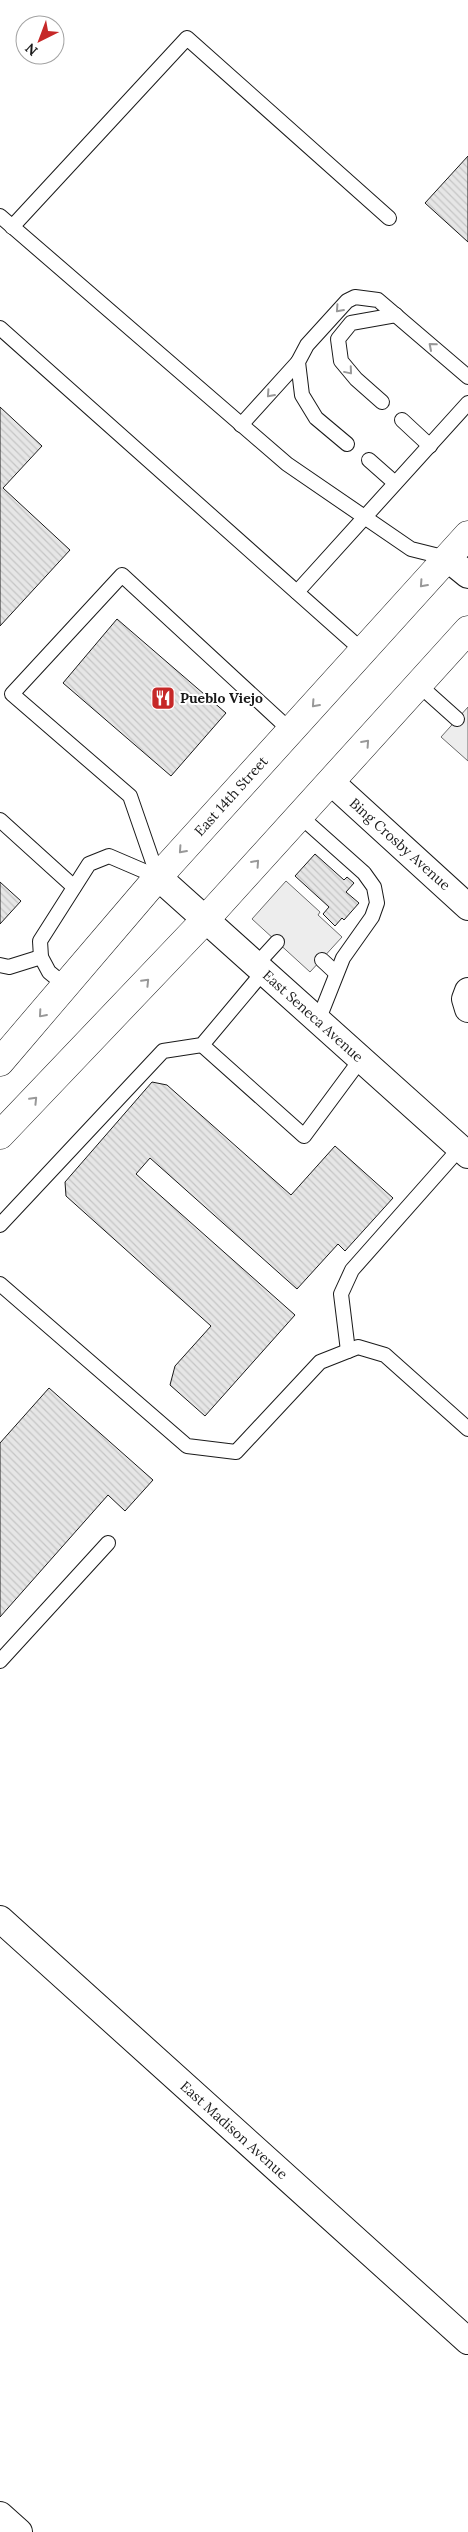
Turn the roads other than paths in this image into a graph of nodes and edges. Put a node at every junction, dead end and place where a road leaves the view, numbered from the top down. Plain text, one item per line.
1 (0, 216) edge
2 (390, 218) dead end
3 (12, 227) junction
4 (396, 315) junction
5 (0, 328) edge
6 (298, 362) junction
7 (468, 377) edge
8 (382, 402) dead end
9 (468, 403) edge
10 (402, 420) dead end
11 (241, 425) junction
12 (347, 444) dead end
13 (430, 446) junction
14 (369, 460) dead end
15 (395, 483) junction
16 (364, 516) junction
17 (468, 535) edge
18 (447, 558) junction
19 (468, 575) edge
20 (297, 592) junction
21 (468, 630) edge
22 (363, 651) junction
23 (419, 685) junction
24 (457, 719) dead end
25 (291, 731) junction
26 (331, 782) junction
27 (300, 816) junction
28 (0, 820) edge
29 (158, 877) junction
30 (74, 887) junction
31 (468, 907) edge
32 (205, 920) junction
33 (277, 942) dead end
34 (41, 957) junction
35 (322, 960) dead end
36 (0, 966) edge
37 (260, 968) junction
38 (336, 973) junction
39 (66, 986) junction
40 (468, 991) edge
41 (468, 1009) edge
42 (318, 1021) junction
43 (202, 1045) junction
44 (361, 1059) junction
45 (0, 1062) edge
46 (0, 1135) edge
47 (464, 1151) edge
48 (0, 1225) edge
49 (0, 1284) edge
50 (348, 1351) junction
51 (468, 1429) edge
52 (108, 1543) dead end
53 (0, 1660) edge
54 (0, 1919) edge
55 (468, 2341) edge
56 (0, 2515) edge
57 (19, 2532) edge

1 - 3 lane
2 - 3 lane
3 - 11 lane
4 -> 6 lane
7 -> 4 lane
4 -> 8 lane
5 - 20 lane
6 -> 11 lane
6 - 12 lane
9 - 13 lane
10 - 13 lane
11 - 16 lane
13 - 15 lane
14 - 15 lane
15 - 16 lane
16 - 18 lane
16 - 20 lane
17 - 18 main road, East 14th Street
18 - 19 street
18 -> 22 main road, East 14th Street
20 - 22 lane
21 - 23 main road
22 -> 25 main road, East 14th Street
23 - 24 lane
26 -> 23 main road
25 -> 29 main road, East 14th Street
25 - 29 lane
26 - 27 main road
26 - 31 street, Bing Crosby Avenue
32 -> 27 main road
27 - 38 lane
28 - 30 lane
29 - 30 lane
29 - 32 street, East Seneca Avenue
29 - 39 main road, East 14th Street
30 - 34 lane
32 - 37 street, East Seneca Avenue
46 -> 32 main road
33 - 37 lane
34 - 36 lane
34 - 39 lane
35 - 38 lane
37 - 42 street, East Seneca Avenue
37 - 43 lane
38 - 42 lane
39 -> 45 main road, East 14th Street
40 - 41 street
42 - 44 street, East Seneca Avenue
43 - 44 lane
43 - 48 lane
44 - 47 street, East Seneca Avenue
47 - 50 lane
49 - 50 lane
50 - 51 lane
52 - 53 lane
54 - 55 street, East Madison Avenue
56 - 57 street

